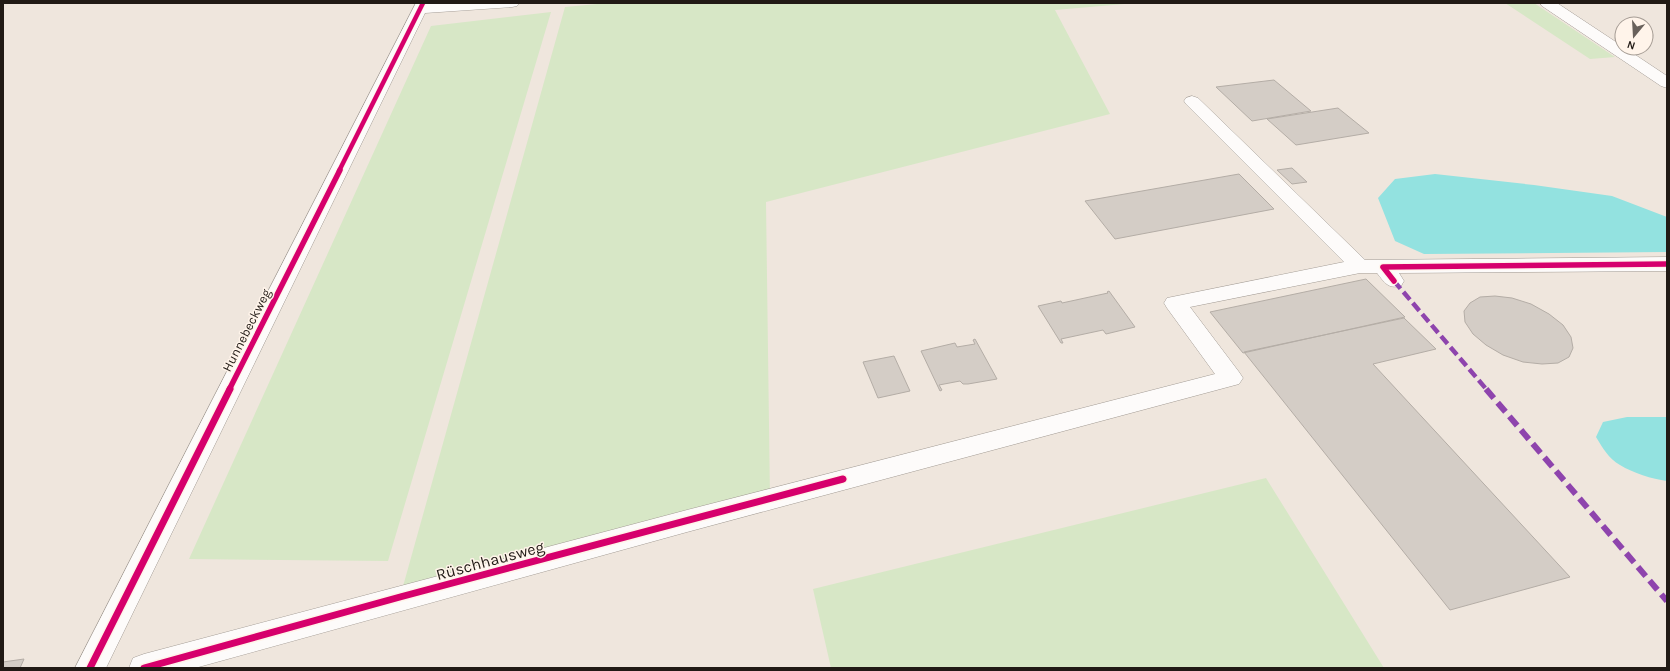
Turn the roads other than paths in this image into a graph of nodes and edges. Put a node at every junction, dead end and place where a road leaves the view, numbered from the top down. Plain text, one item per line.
1 (512, 3) edge
2 (1547, 3) edge
3 (421, 6) edge
4 (1667, 83) edge
5 (1192, 101) dead end
6 (1667, 264) edge
7 (1360, 266) junction
8 (90, 668) edge
9 (144, 668) edge

1 - 3 street
2 - 4 street
3 - 8 street, Hunnebeckweg
5 - 7 street
6 - 7 street
7 - 9 street, Rüschhausweg

